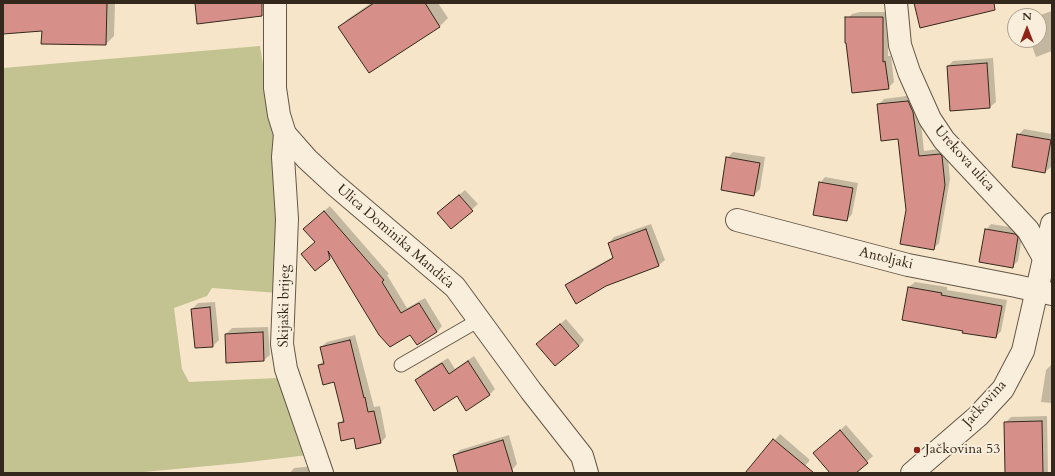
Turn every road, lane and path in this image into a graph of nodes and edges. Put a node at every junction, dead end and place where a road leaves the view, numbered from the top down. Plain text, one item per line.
1 (275, 3) edge
2 (896, 3) edge
3 (285, 134) junction
4 (737, 220) dead end
5 (1052, 224) edge
6 (1044, 258) junction
7 (1045, 292) edge
8 (479, 320) junction
9 (401, 365) dead end
10 (322, 473) edge
11 (587, 473) edge
12 (912, 473) edge

1 - 3 street, Ulica Dominika Mandića
2 - 6 street, Urekova ulica
3 - 8 street, Ulica Dominika Mandića
3 - 10 street, Skijaški brijeg
4 - 7 street, Antoljaki
5 - 6 street, Jačkovina
6 - 7 street, Jačkovina
7 - 12 street, Jačkovina
8 - 9 lane
8 - 11 street, Ulica Dominika Mandića

